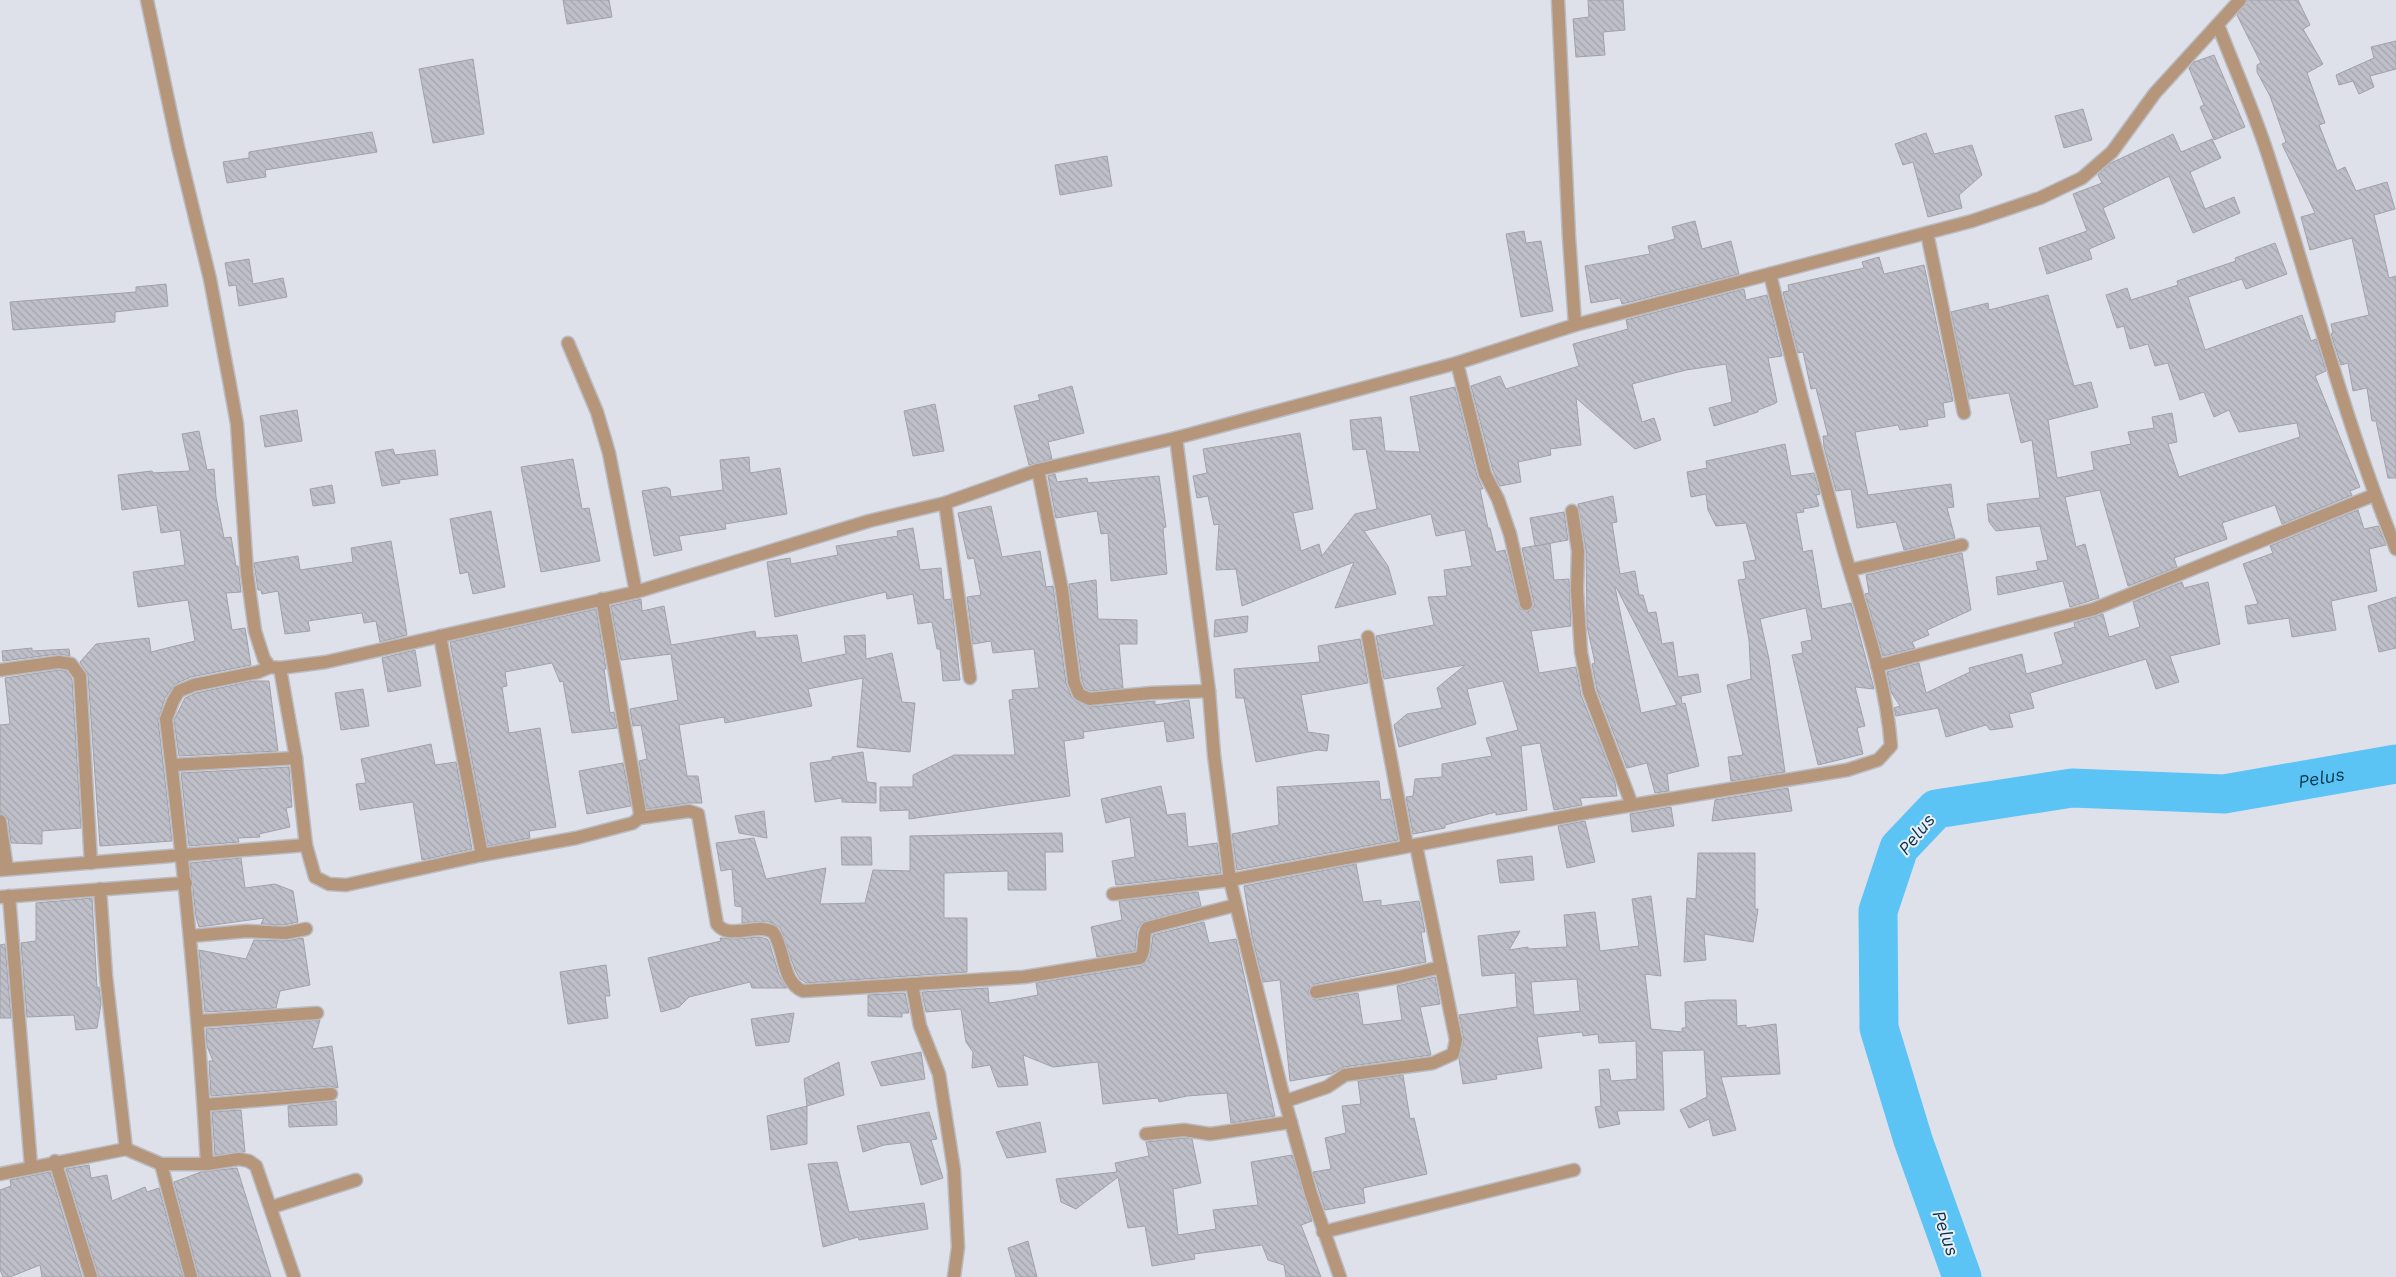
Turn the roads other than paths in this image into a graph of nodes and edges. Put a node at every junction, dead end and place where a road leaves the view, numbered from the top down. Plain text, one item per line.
1 (147, 0) edge
2 (1558, 0) edge
3 (2240, 0) edge
4 (2218, 25) junction
5 (1927, 233) junction
6 (1770, 274) junction
7 (1575, 326) junction
8 (568, 344) dead end
9 (1458, 363) junction
10 (1964, 413) dead end
11 (1176, 438) junction
12 (1038, 470) junction
13 (2374, 495) junction
14 (945, 503) junction
15 (1572, 511) dead end
16 (1962, 545) dead end
17 (2396, 549) edge
18 (1850, 570) junction
19 (636, 592) junction
20 (602, 599) junction
21 (1526, 604) dead end
22 (440, 636) junction
23 (1368, 637) dead end
24 (1877, 666) junction
25 (275, 667) junction
26 (0, 670) edge
27 (970, 678) dead end
28 (1209, 691) junction
29 (296, 758) junction
30 (172, 765) junction
31 (1632, 805) junction
32 (639, 818) junction
33 (0, 821) edge
34 (306, 845) junction
35 (1412, 846) junction
36 (482, 855) junction
37 (183, 856) junction
38 (91, 863) junction
39 (4, 870) edge
40 (1230, 880) junction
41 (186, 883) junction
42 (100, 889) junction
43 (1113, 894) dead end
44 (4, 897) edge
45 (1236, 905) junction
46 (306, 930) dead end
47 (191, 936) junction
48 (1441, 967) junction
49 (912, 984) junction
50 (1316, 992) dead end
51 (317, 1013) dead end
52 (198, 1021) junction
53 (330, 1094) dead end
54 (1286, 1101) junction
55 (204, 1105) junction
56 (1291, 1122) junction
57 (1146, 1134) dead end
58 (126, 1149) junction
59 (55, 1161) junction
60 (161, 1164) junction
61 (207, 1164) junction
62 (30, 1166) junction
63 (1574, 1170) dead end
64 (0, 1174) edge
65 (356, 1180) dead end
66 (272, 1207) junction
67 (1323, 1232) junction
68 (91, 1277) edge
69 (191, 1277) edge
70 (294, 1277) edge
71 (954, 1277) edge
72 (1340, 1277) edge

1 - 25 street
2 - 7 street
3 - 4 street
4 - 5 street
4 - 13 street
5 - 6 street
5 - 10 street
6 - 7 street
6 - 18 street
7 - 9 street
8 - 19 street
9 - 11 street
9 - 21 street
11 - 12 street
11 - 28 street
12 - 14 street
12 - 28 street
13 - 17 street
13 - 24 street
14 - 19 street
14 - 27 street
15 - 31 street
16 - 18 street
18 - 24 street
19 - 20 street
20 - 22 street
20 - 32 street
22 - 25 street
22 - 36 street
23 - 35 street
24 - 31 street
25 - 29 street
25 - 30 street
26 - 38 street
28 - 40 street
29 - 30 street
29 - 34 street
30 - 37 street
31 - 35 street
32 - 36 street
32 - 49 street
33 - 39 street
34 - 36 street
34 - 37 street
35 - 40 street
35 - 48 street
37 - 38 street
37 - 41 street
38 - 39 street
40 - 43 street
40 - 45 street
41 - 42 street
41 - 47 street
42 - 44 street
42 - 58 street
44 - 62 street
45 - 49 street
45 - 54 street
46 - 47 street
47 - 52 street
48 - 50 street
48 - 54 street
49 - 71 street
51 - 52 street
52 - 55 street
53 - 55 street
54 - 56 street
55 - 61 street
56 - 57 street
56 - 67 street
58 - 59 street
58 - 60 street
59 - 62 street
59 - 68 street
60 - 61 street
60 - 69 street
61 - 66 street
62 - 64 street
63 - 67 street
65 - 66 street
66 - 70 street
67 - 72 street

